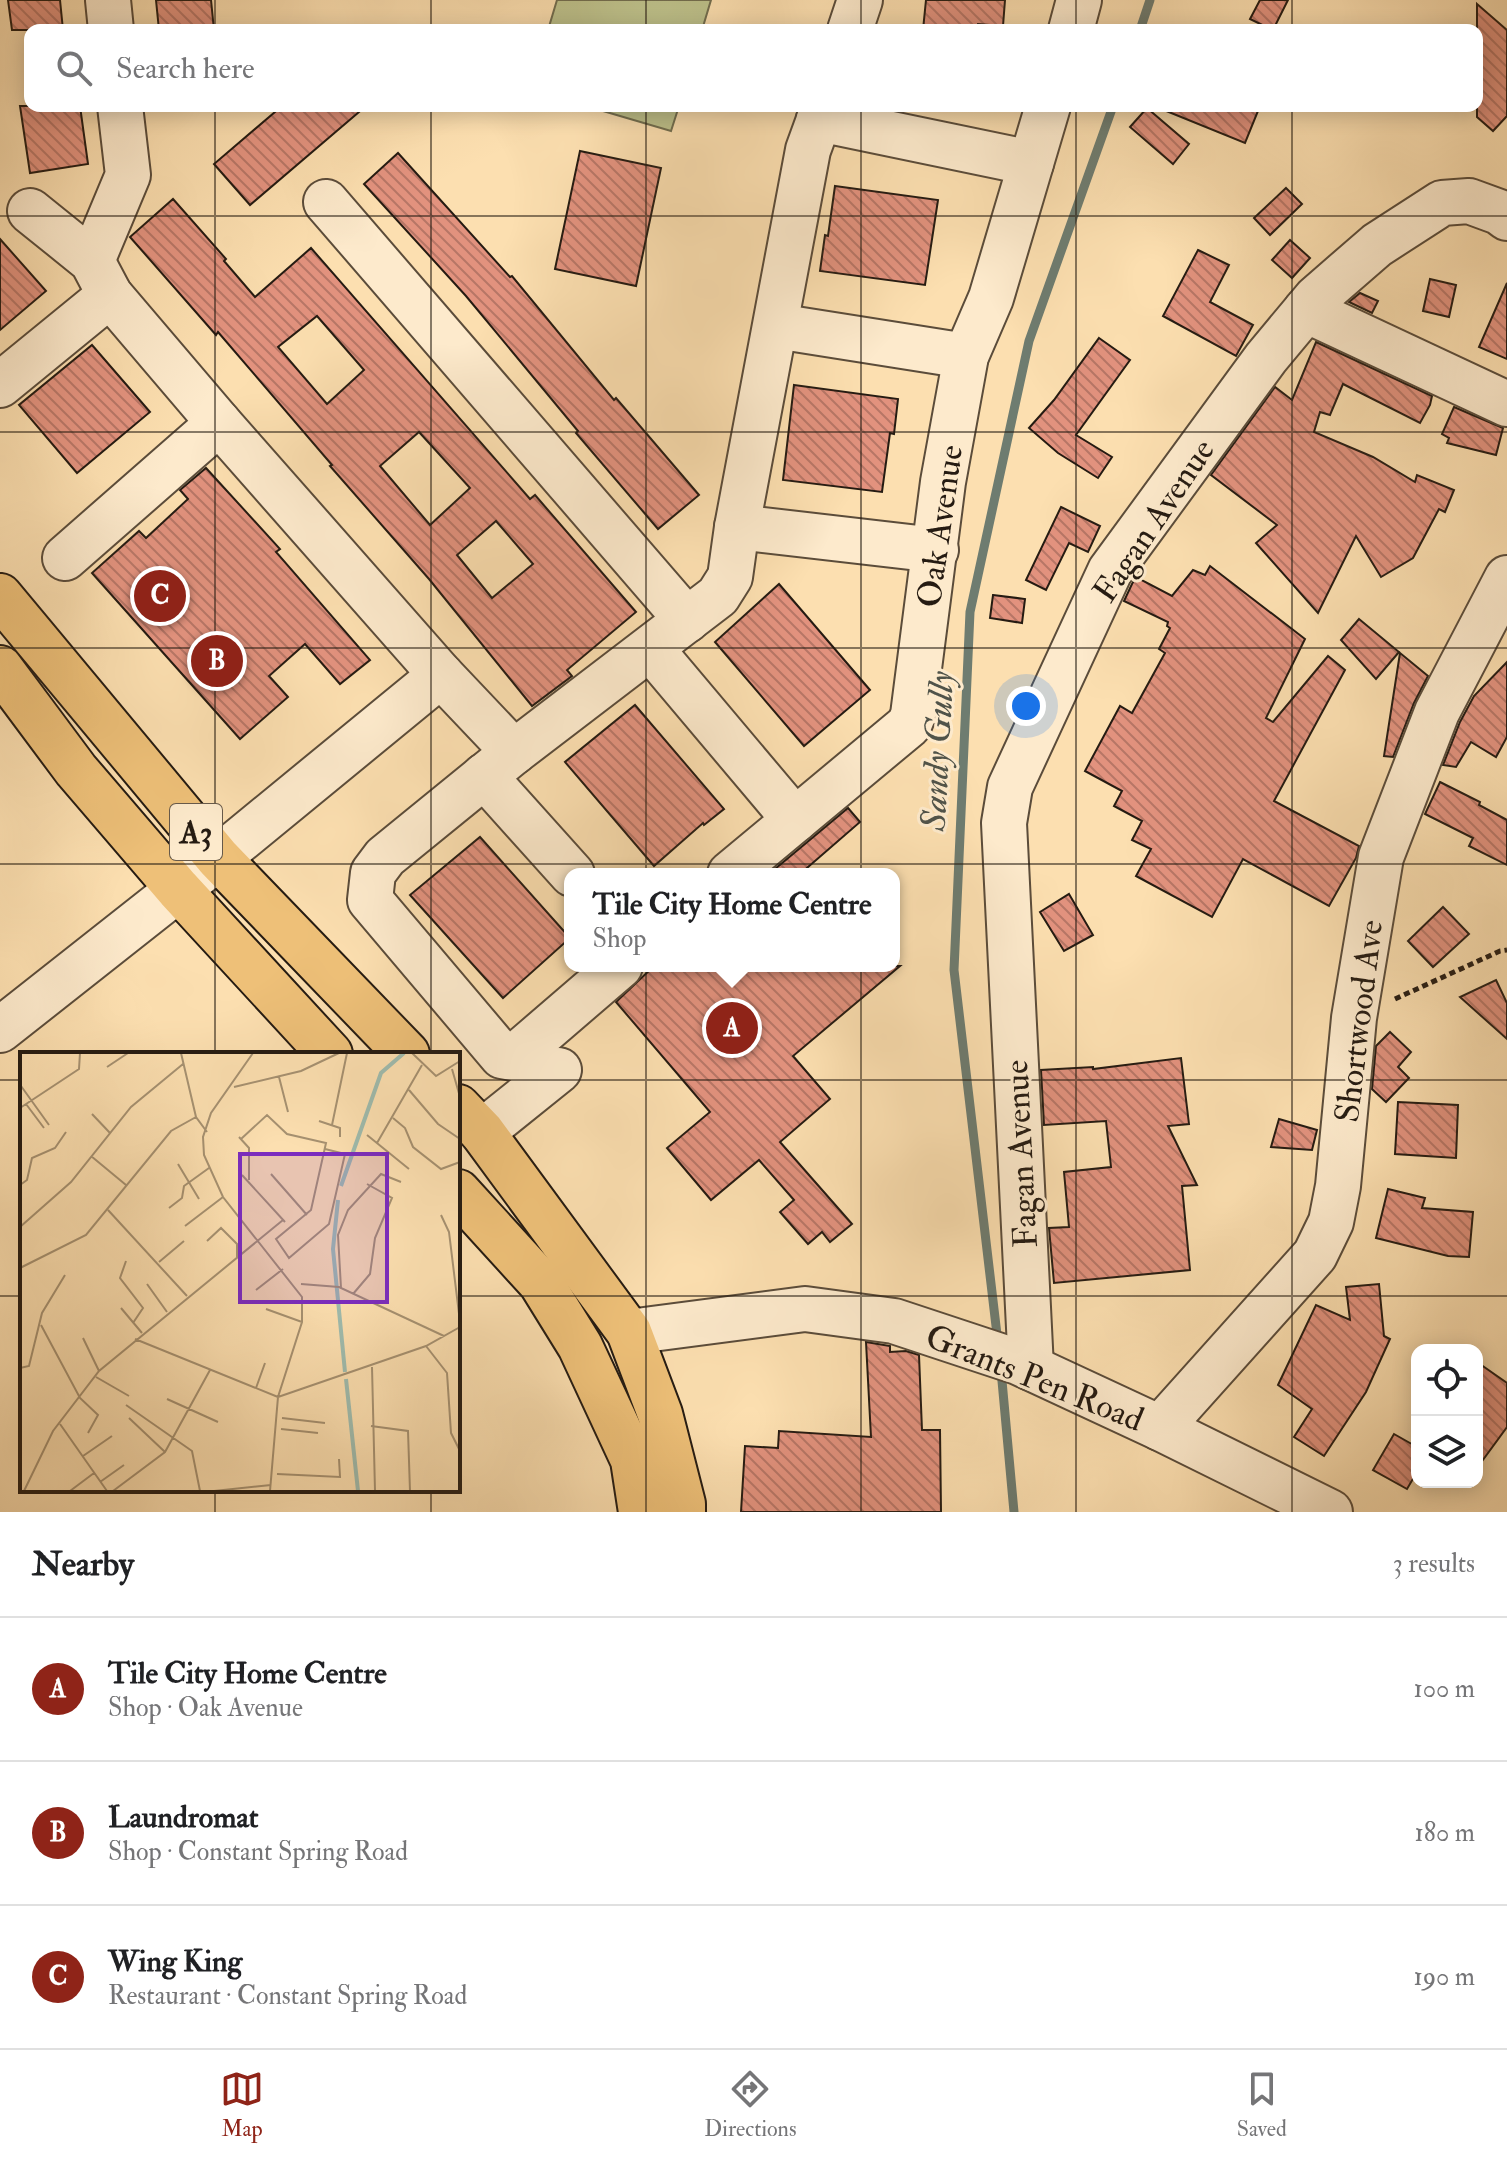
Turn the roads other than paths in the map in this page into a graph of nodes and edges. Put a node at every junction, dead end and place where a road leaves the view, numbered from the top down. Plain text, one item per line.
1 (108, 0) edge
2 (860, 0) edge
3 (1079, 0) edge
4 (110, 24) edge
5 (852, 24) edge
6 (1073, 24) edge
7 (121, 112) edge
8 (1046, 112) edge
9 (821, 113) edge
10 (1031, 163) junction
11 (326, 202) dead end
12 (30, 211) dead end
13 (1507, 218) edge
14 (101, 278) junction
15 (1306, 310) junction
16 (776, 326) junction
17 (966, 356) junction
18 (0, 385) edge
19 (1507, 404) edge
20 (219, 423) junction
21 (737, 527) junction
22 (936, 550) junction
23 (65, 558) dead end
24 (1507, 578) edge
25 (0, 596) edge
26 (687, 620) junction
27 (651, 649) junction
28 (0, 668) edge
29 (441, 675) junction
30 (499, 764) junction
31 (795, 820) junction
32 (218, 858) junction
33 (568, 868) edge
34 (737, 868) edge
35 (178, 889) junction
36 (613, 972) edge
37 (0, 1030) edge
38 (328, 1052) edge
39 (405, 1052) edge
40 (559, 1070) dead end
41 (470, 1120) edge
42 (460, 1194) edge
43 (629, 1332) junction
44 (1025, 1365) junction
45 (1160, 1428) junction
46 (641, 1512) edge
47 (683, 1512) edge
48 (1330, 1512) edge

1 - 4 street
2 - 5 street
3 - 6 street
7 - 14 street
8 - 10 street, Oak Avenue
9 - 10 street
9 - 16 street
10 - 17 street, Oak Avenue
11 - 26 street
12 - 14 street
13 - 15 street, Fagan Avenue
14 - 18 street
14 - 20 street
15 - 19 street
15 - 44 street, Fagan Avenue
16 - 17 street
16 - 21 street
17 - 22 street, Oak Avenue
20 - 23 street
20 - 29 street
21 - 22 street
21 - 26 street
22 - 31 street, Oak Avenue
24 - 45 street, Shortwood Ave
25 - 32 main road, A3
26 - 27 street
27 - 30 street
27 - 31 street
28 - 35 main road, A3
29 - 30 street
29 - 32 street
30 - 33 street
30 - 36 street
31 - 34 street, Oak Avenue
32 - 35 street
32 - 39 main road, A3
35 - 37 street
35 - 38 main road, A3
40 - 41 street
41 - 43 main road
42 - 46 main road
43 - 44 street, Grants Pen Road
43 - 47 main road
44 - 45 street, Grants Pen Road
45 - 48 street, Grants Pen Road

